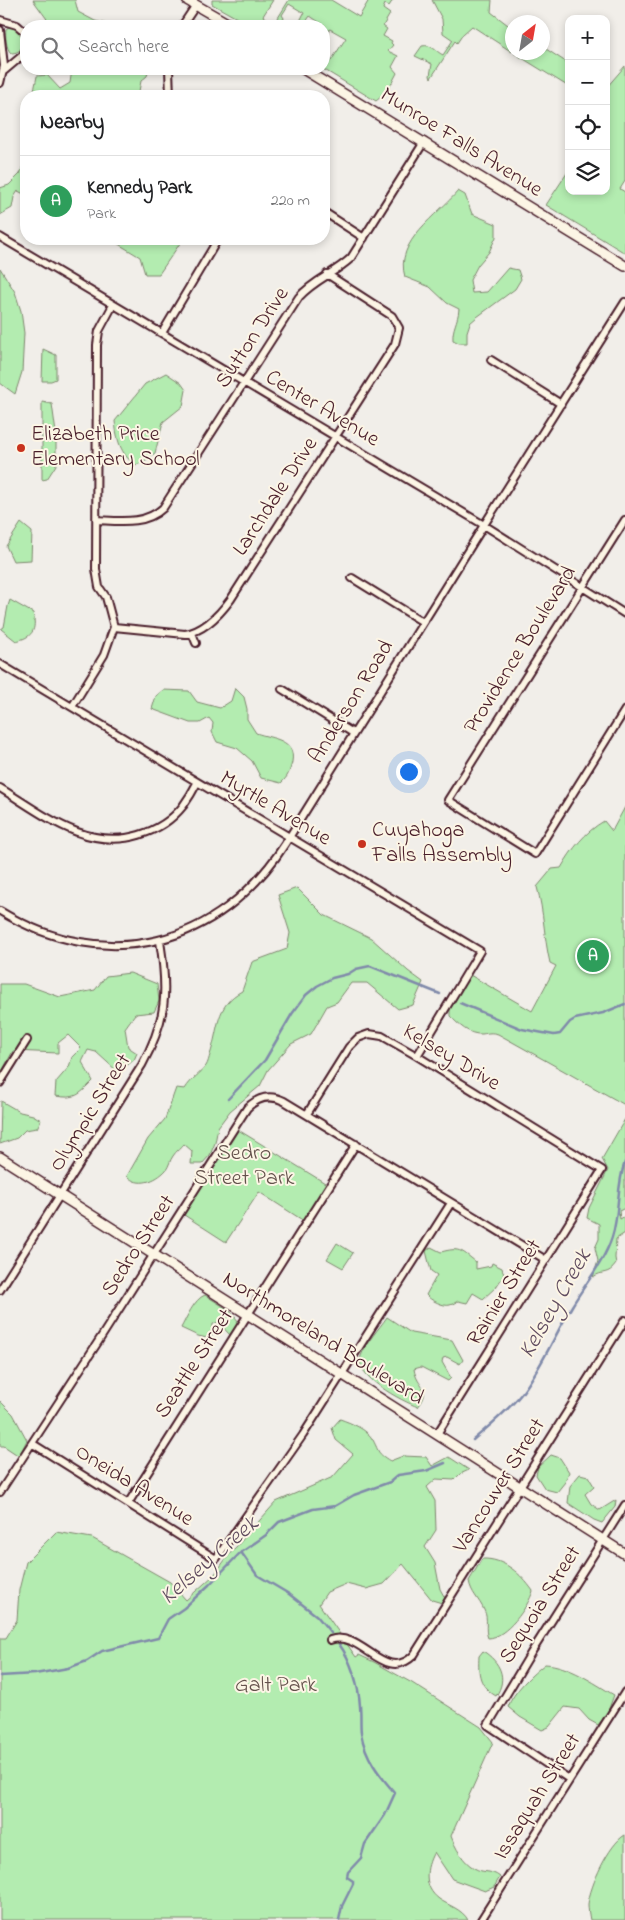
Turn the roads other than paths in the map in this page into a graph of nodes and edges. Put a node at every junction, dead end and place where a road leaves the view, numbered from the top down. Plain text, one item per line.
1 (187, 0) edge
2 (196, 5) junction
3 (0, 20) edge
4 (186, 20) edge
5 (222, 20) edge
6 (20, 28) edge
7 (0, 30) edge
8 (20, 57) edge
9 (4, 71) junction
10 (169, 75) edge
11 (313, 75) edge
12 (0, 83) edge
13 (170, 90) edge
14 (424, 142) junction
15 (330, 216) edge
16 (0, 237) edge
17 (364, 238) junction
18 (214, 245) edge
19 (625, 266) edge
20 (328, 274) junction
21 (625, 302) edge
22 (113, 305) junction
23 (162, 333) junction
24 (491, 360) dead end
25 (244, 382) junction
26 (561, 404) junction
27 (336, 436) junction
28 (97, 520) junction
29 (625, 520) edge
30 (484, 525) junction
31 (352, 578) dead end
32 (582, 587) junction
33 (625, 614) edge
34 (423, 622) junction
35 (114, 627) junction
36 (192, 633) junction
37 (196, 643) dead end
38 (0, 664) edge
39 (282, 689) dead end
40 (72, 707) junction
41 (625, 710) edge
42 (353, 733) junction
43 (198, 783) junction
44 (0, 788) edge
45 (289, 837) junction
46 (0, 912) edge
47 (160, 941) junction
48 (27, 1040) dead end
49 (417, 1056) junction
50 (0, 1083) edge
51 (307, 1114) junction
52 (356, 1144) junction
53 (0, 1157) edge
54 (602, 1170) joint
55 (60, 1195) junction
56 (451, 1203) junction
57 (153, 1255) junction
58 (546, 1260) junction
59 (0, 1290) edge
60 (248, 1315) junction
61 (625, 1320) edge
62 (343, 1374) junction
63 (437, 1434) junction
64 (33, 1444) junction
65 (519, 1487) junction
66 (0, 1492) edge
67 (129, 1502) junction
68 (625, 1505) edge
69 (603, 1539) junction
70 (625, 1554) edge
71 (330, 1640) dead end
72 (625, 1692) edge
73 (569, 1779) junction
74 (481, 1920) edge

1 - 2 street
2 - 4 street
2 - 5 street
3 - 6 street
7 - 9 street
8 - 9 street
9 - 12 street
10 - 13 street
11 - 14 street, Munroe Falls Avenue
14 - 17 street, Sutton Drive
14 - 19 street, Munroe Falls Avenue
15 - 17 street
16 - 22 street, Center Avenue
17 - 20 street, Sutton Drive
18 - 23 street
20 - 25 street, Sutton Drive
20 - 27 street, Larchdale Drive
21 - 26 street, Anderson Road
22 - 23 street, Center Avenue
22 - 28 street
23 - 25 street, Center Avenue
24 - 26 street
25 - 27 street, Center Avenue
25 - 28 street, Sutton Drive
26 - 30 street, Anderson Road
27 - 30 street, Center Avenue
27 - 36 street, Larchdale Drive
28 - 35 street
29 - 32 street, Providence Boulevard
30 - 32 street, Center Avenue
30 - 34 street, Anderson Road
31 - 34 street
32 - 33 street, Center Avenue
32 - 41 street, Providence Boulevard
34 - 42 street, Anderson Road
35 - 36 street
35 - 40 street
36 - 37 street
38 - 40 street, Myrtle Avenue
39 - 42 street
40 - 43 street, Myrtle Avenue
42 - 45 street, Anderson Road
43 - 44 street
43 - 45 street, Myrtle Avenue
45 - 47 street, Anderson Road
45 - 49 street, Myrtle Avenue
46 - 47 street, Anderson Road
47 - 55 street, Olympic Street
48 - 50 street
49 - 51 street, Kelsey Drive
49 - 54 street, Kelsey Drive
51 - 52 street, Sedro Street
51 - 57 street, Sedro Street
52 - 56 street, Sedro Street
52 - 60 street, Seattle Street
53 - 55 street, Northmoreland Boulevard
54 - 58 street, Rainier Street
55 - 57 street, Northmoreland Boulevard
55 - 59 street, Olympic Street
56 - 58 street, Sedro Street
56 - 62 street
57 - 60 street, Northmoreland Boulevard
57 - 64 street, Sedro Street
58 - 63 street, Rainier Street
60 - 62 street, Northmoreland Boulevard
60 - 67 street, Seattle Street
61 - 65 street, Vancouver Street
62 - 63 street, Northmoreland Boulevard
62 - 67 street, Oneida Avenue
63 - 65 street, Northmoreland Boulevard
64 - 66 street, Sedro Street
64 - 67 street, Oneida Avenue
65 - 69 street, Northmoreland Boulevard
65 - 71 street, Vancouver Street
68 - 69 street, Sequoia Street
69 - 70 street, Northmoreland Boulevard
69 - 73 street, Sequoia Street
72 - 73 street, Issaquah Street
73 - 74 street, Issaquah Street

